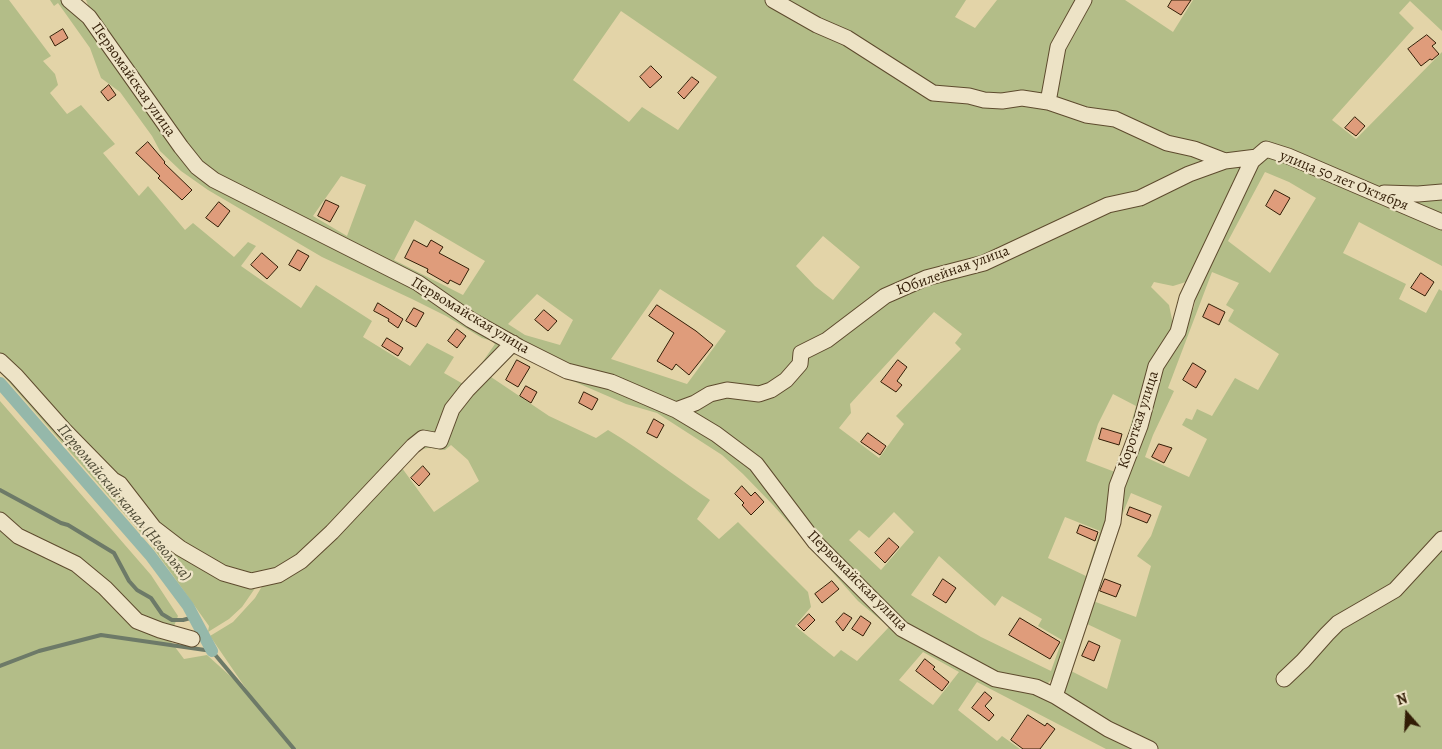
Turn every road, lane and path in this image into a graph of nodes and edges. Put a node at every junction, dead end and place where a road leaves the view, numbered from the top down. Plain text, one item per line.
1 (69, 0) edge
2 (83, 0) edge
3 (773, 0) edge
4 (1084, 0) edge
5 (89, 17) junction
6 (1048, 102) junction
7 (1257, 157) junction
8 (1225, 161) junction
9 (1442, 192) edge
10 (1376, 193) junction
11 (1442, 222) edge
12 (513, 343) junction
13 (0, 360) edge
14 (676, 410) junction
15 (0, 520) edge
16 (1442, 539) edge
17 (192, 639) dead end
18 (1284, 679) dead end
19 (1055, 696) junction
20 (1150, 749) edge

1 - 5 street, Первомайская улица
2 - 5 street
3 - 6 street, улица 50 лет Октября
4 - 6 street
5 - 12 street, Первомайская улица
6 - 8 street, улица 50 лет Октября
7 - 8 street, улица 50 лет Октября
7 - 10 street, улица 50 лет Октября
7 - 19 street, Короткая улица
8 - 14 street, Юбилейная улица
9 - 10 street
10 - 11 street, улица 50 лет Октября
12 - 13 street
12 - 14 street, Первомайская улица
14 - 19 street, Первомайская улица
15 - 17 street
16 - 18 street
19 - 20 street, Первомайская улица

